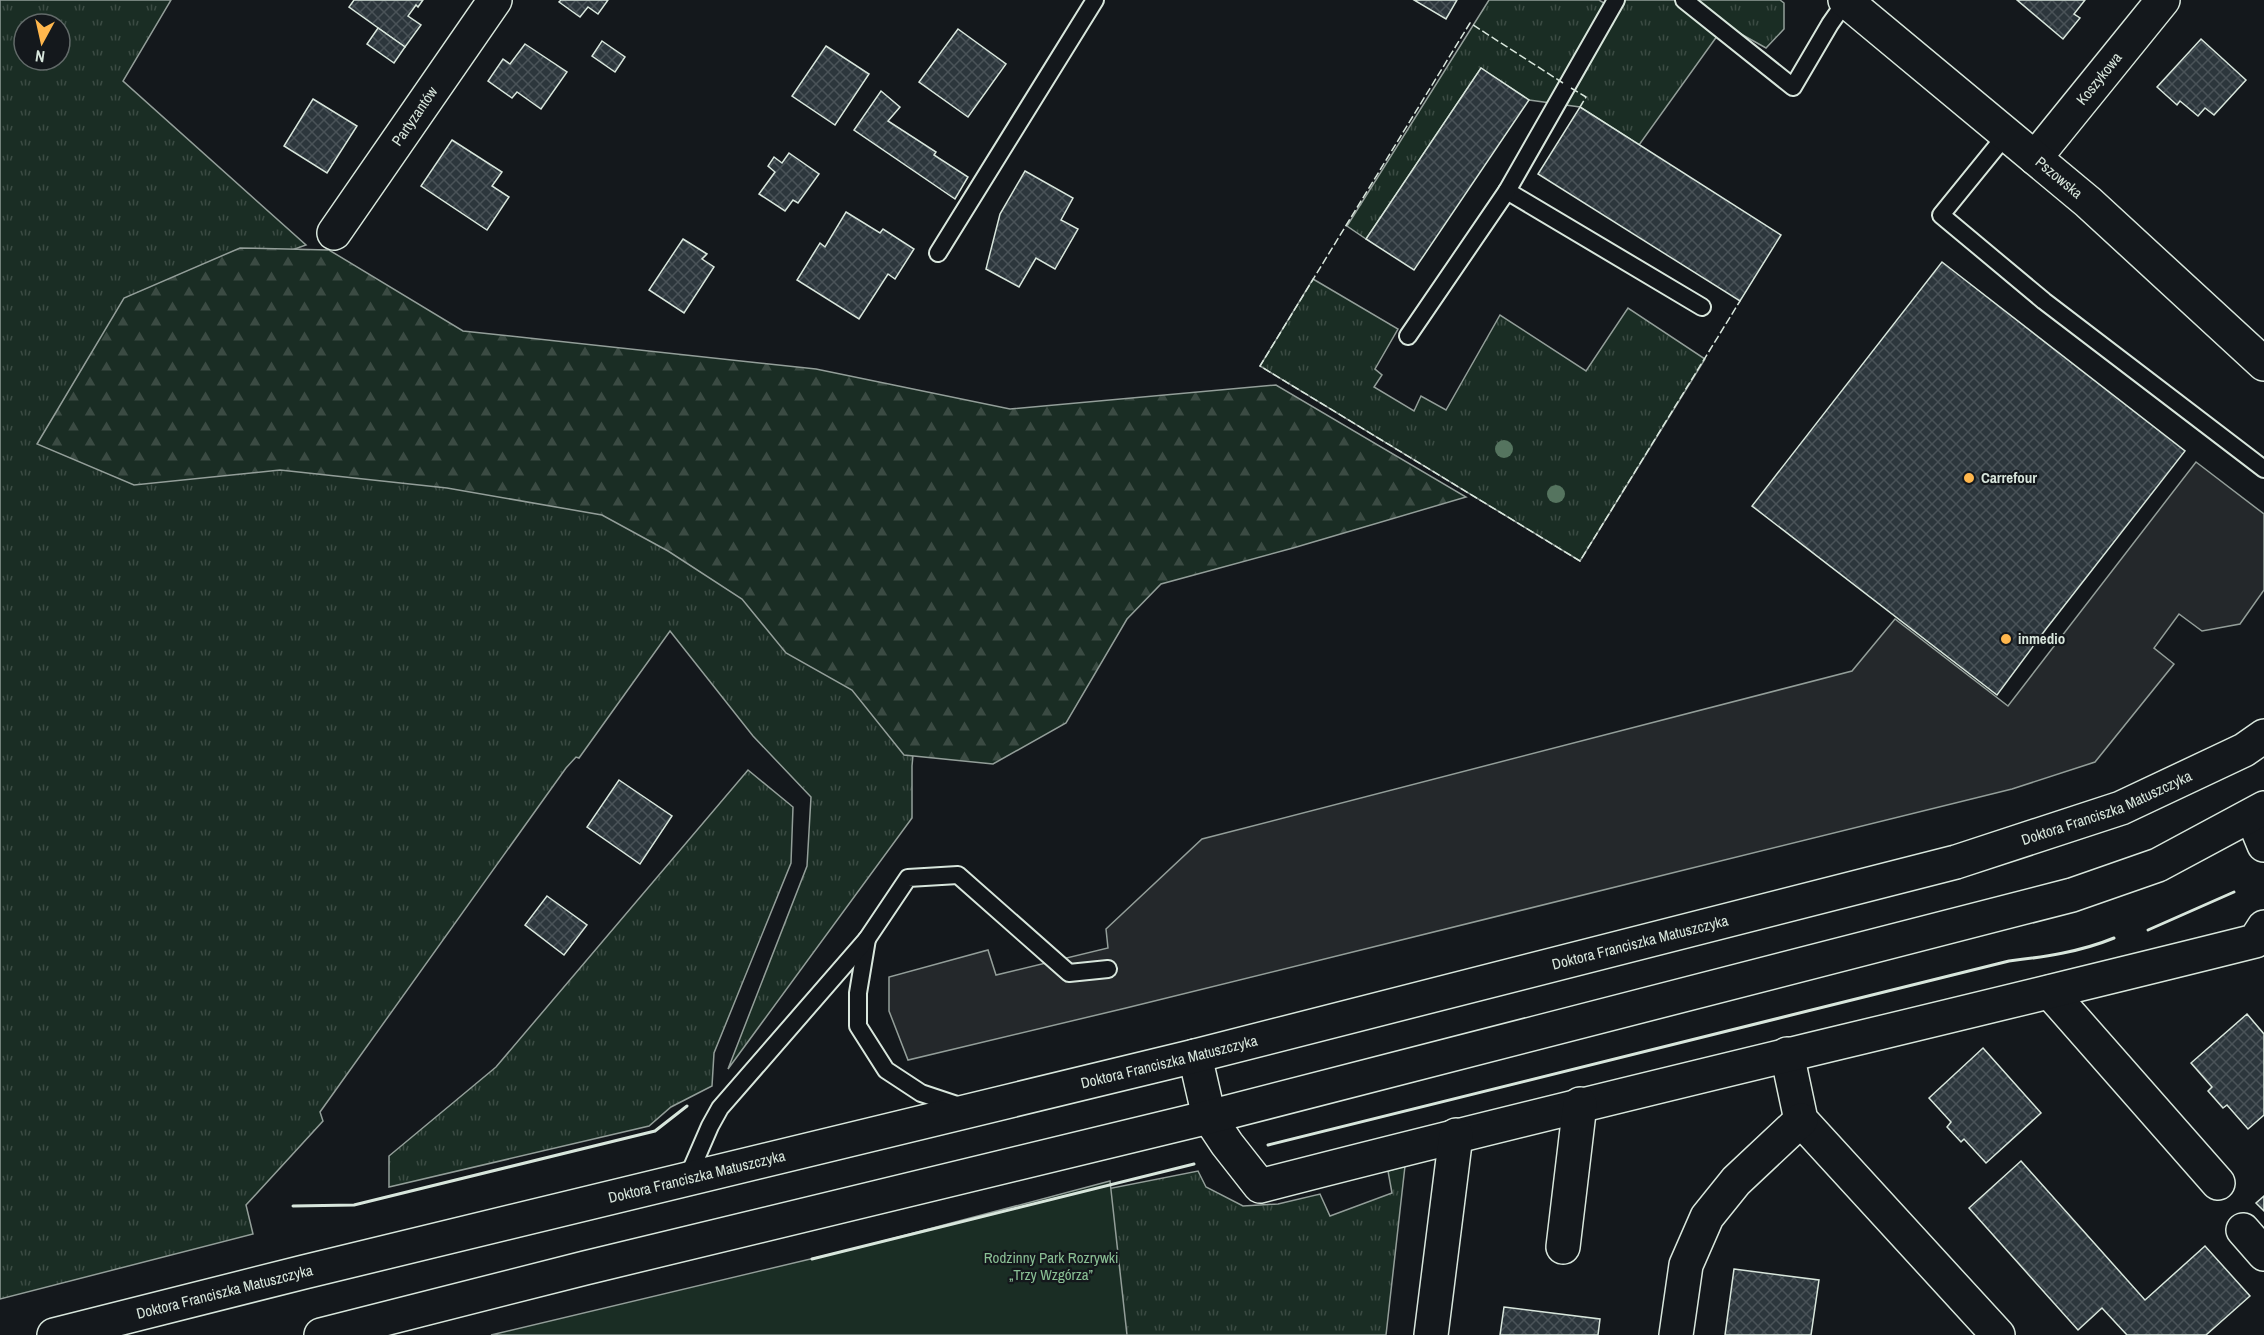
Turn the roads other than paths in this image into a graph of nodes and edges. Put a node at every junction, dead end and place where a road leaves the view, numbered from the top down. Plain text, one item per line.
1 (495, 0) edge
2 (1095, 0) edge
3 (1616, 0) edge
4 (1684, 0) edge
5 (2163, 0) edge
6 (1845, 1) edge
7 (2006, 135) junction
8 (2035, 159) junction
9 (1507, 191) junction
10 (334, 233) dead end
11 (938, 253) dead end
12 (1702, 307) dead end
13 (1408, 336) dead end
14 (2264, 364) edge
15 (2264, 469) edge
16 (2264, 736) edge
17 (2260, 823) edge
18 (867, 939) junction
19 (2261, 939) edge
20 (1108, 969) dead end
21 (2050, 992) junction
22 (1787, 1054) junction
23 (1195, 1056) junction
24 (1580, 1104) junction
25 (972, 1110) junction
26 (1209, 1117) junction
27 (1801, 1120) junction
28 (1456, 1135) junction
29 (687, 1179) junction
30 (2218, 1183) dead end
31 (1563, 1247) dead end
32 (54, 1335) edge
33 (321, 1335) edge
34 (1431, 1335) edge
35 (1676, 1335) edge
36 (1998, 1335) edge

1 - 10 main road, Partyzantów
2 - 11 lane
3 - 9 lane
4 - 6 lane
5 - 8 main road, Koszykowa
6 - 7 main road, Pszowska
7 - 8 main road, Pszowska
7 - 15 lane
8 - 14 main road, Pszowska
9 - 12 lane
9 - 13 lane
16 - 23 main road, Doktora Franciszka Matuszczyka
17 - 26 main road
18 - 20 lane
18 - 25 lane
18 - 29 lane
19 - 21 main road
21 - 22 main road
21 - 30 main road
22 - 24 main road
22 - 27 main road
23 - 25 main road, Doktora Franciszka Matuszczyka
23 - 26 main road
24 - 28 main road
24 - 31 main road
25 - 29 main road, Doktora Franciszka Matuszczyka
26 - 28 main road
26 - 33 main road
27 - 35 main road
27 - 36 main road
28 - 34 main road
29 - 32 main road, Doktora Franciszka Matuszczyka

